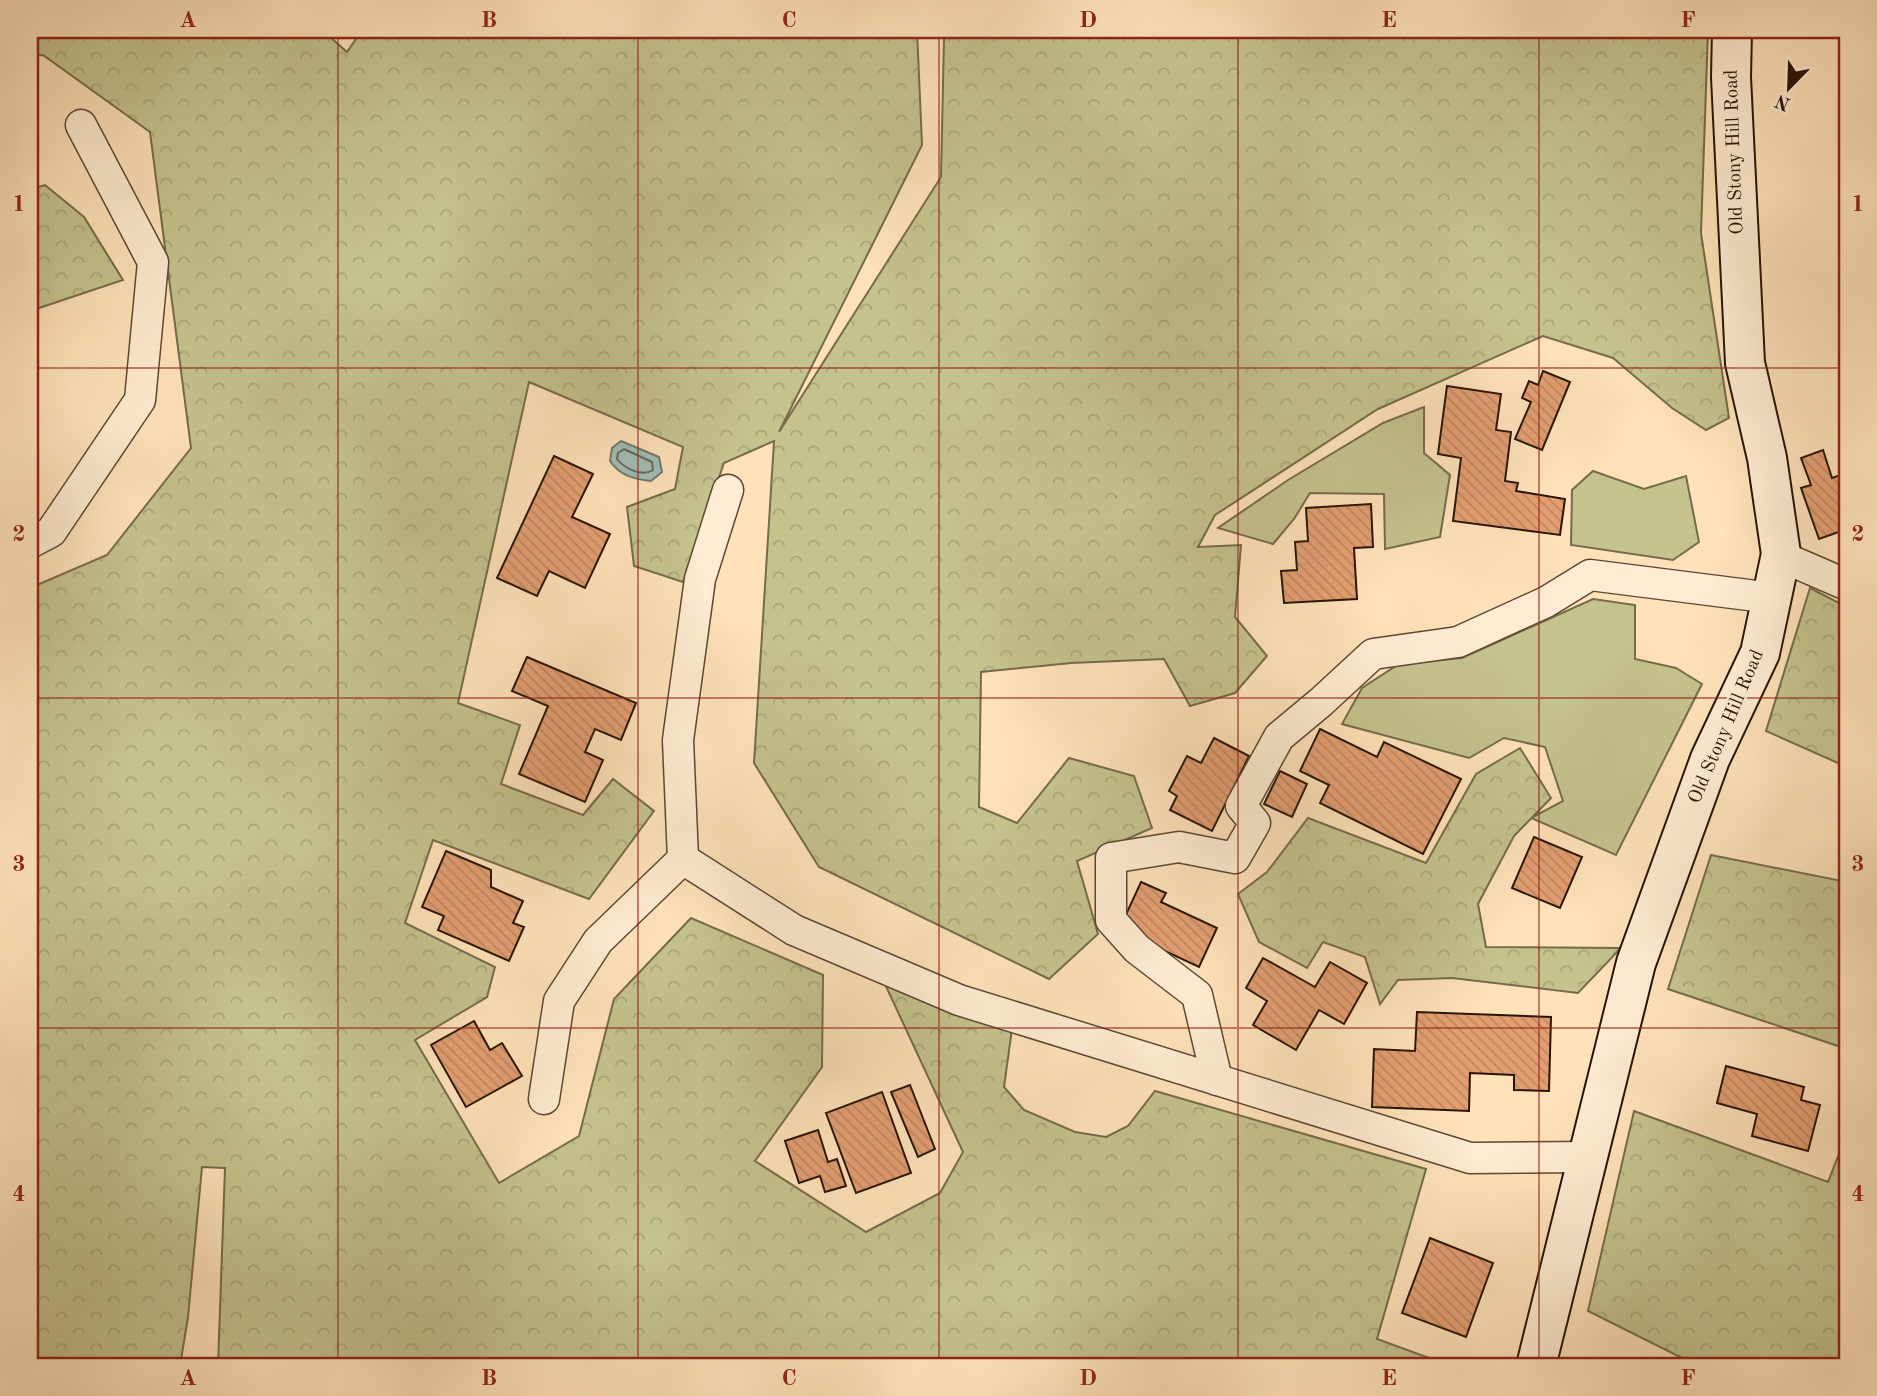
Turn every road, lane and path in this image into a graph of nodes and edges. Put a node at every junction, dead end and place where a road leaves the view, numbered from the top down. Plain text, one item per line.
1 (1732, 30) edge
2 (81, 125) dead end
3 (728, 490) dead end
4 (30, 543) edge
5 (1780, 556) junction
6 (1847, 585) edge
7 (1772, 598) junction
8 (683, 859) junction
9 (1216, 1080) junction
10 (544, 1099) dead end
11 (1588, 1157) junction
12 (1536, 1366) edge

1 - 5 street, Old Stony Hill Road
2 - 4 street
3 - 8 street
5 - 6 street
5 - 7 street, Old Stony Hill Road
7 - 9 street
7 - 11 street, Old Stony Hill Road
8 - 9 street
8 - 10 street
9 - 11 street
11 - 12 street, Old Stony Hill Road

